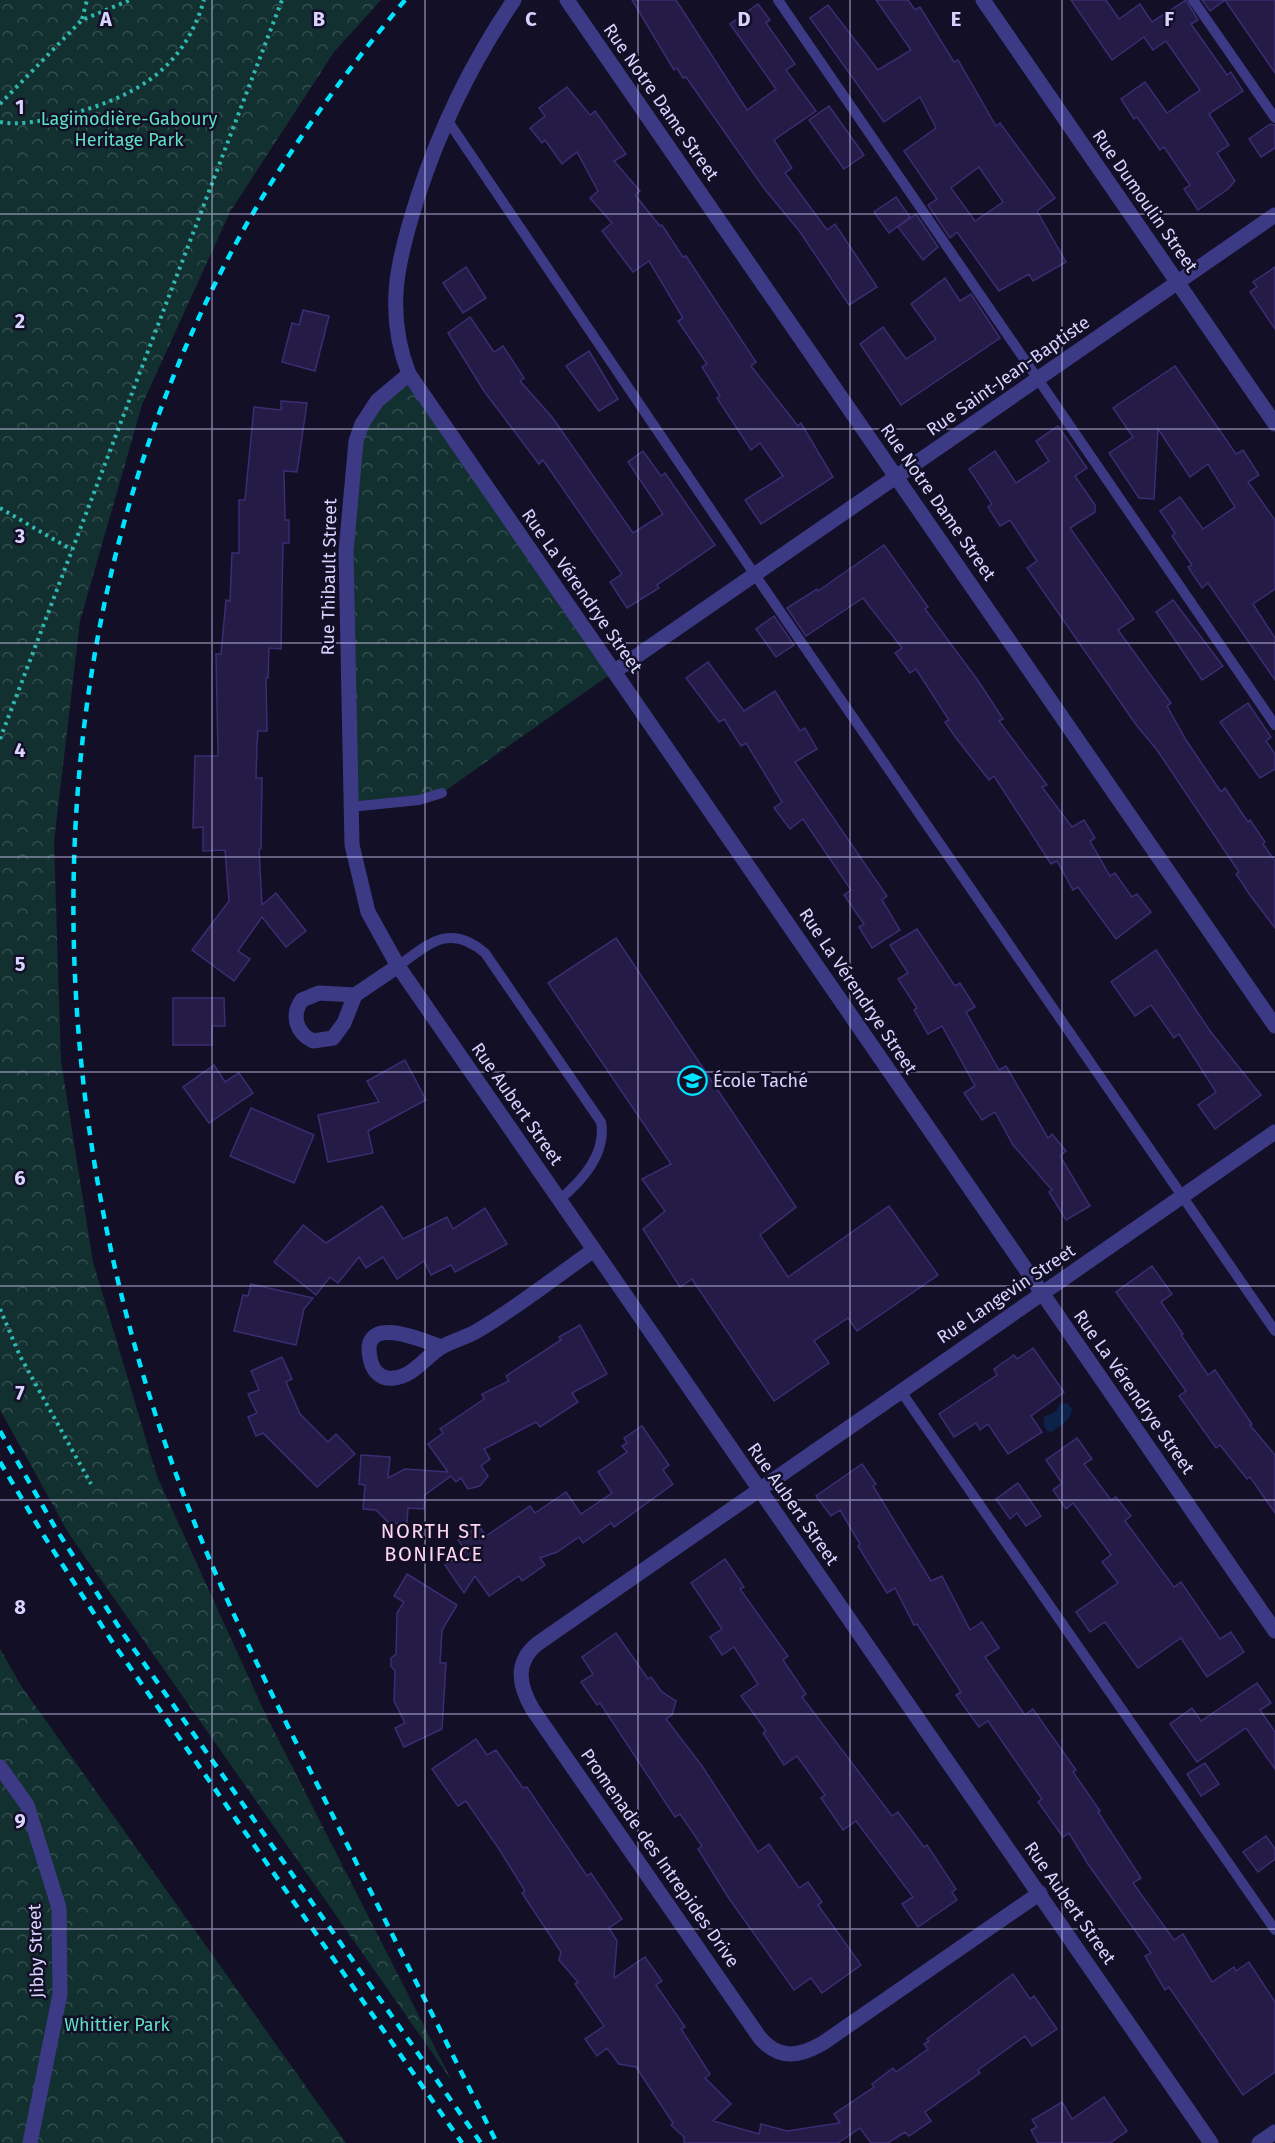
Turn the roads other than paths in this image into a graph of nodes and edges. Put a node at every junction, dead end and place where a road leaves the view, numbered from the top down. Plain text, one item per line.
1 (514, 0) edge
2 (567, 0) edge
3 (778, 0) edge
4 (983, 0) edge
5 (1193, 0) edge
6 (446, 118) junction
7 (1275, 118) edge
8 (1275, 215) edge
9 (1177, 282) junction
10 (409, 374) junction
11 (1037, 380) junction
12 (1275, 424) edge
13 (897, 477) junction
14 (755, 575) junction
15 (615, 671) junction
16 (1275, 725) edge
17 (441, 793) dead end
18 (351, 807) junction
19 (358, 879) joint
20 (398, 966) junction
21 (355, 994) dead end
22 (1275, 1026) edge
23 (1275, 1132) edge
24 (1183, 1196) junction
25 (559, 1200) junction
26 (594, 1250) junction
27 (1042, 1293) junction
28 (1275, 1331) edge
29 (441, 1347) dead end
30 (900, 1390) junction
31 (760, 1489) junction
32 (1275, 1631) edge
33 (0, 1767) edge
34 (1040, 1893) junction
35 (1275, 1930) edge
36 (1275, 2132) edge
37 (30, 2143) edge
38 (1211, 2143) edge
39 (1259, 2143) edge

1 - 6 street
2 - 13 street, Rue Notre Dame Street
3 - 11 lane
4 - 9 street, Rue Dumoulin Street
5 - 7 lane
6 - 10 street
6 - 14 lane
8 - 9 street, Rue Saint-Jean-Baptiste
9 - 11 street, Rue Saint-Jean-Baptiste
9 - 12 street, Rue Dumoulin Street
10 - 15 street, Rue La Vérendrye Street
10 - 18 street, Rue Thibault Street
11 - 13 street, Rue Saint-Jean-Baptiste
11 - 16 lane
13 - 14 street, Rue Saint-Jean-Baptiste
13 - 22 street, Rue Notre Dame Street
14 - 15 street, Rue Saint-Jean-Baptiste
14 - 24 lane
15 - 27 street, Rue La Vérendrye Street
17 - 18 lane
18 - 19 street, Rue Thibault Street
19 - 20 street, Rue Aubert Street
20 - 21 street
20 - 25 street, Rue Aubert Street
20 - 25 lane
23 - 24 street, Rue Langevin Street
24 - 27 street, Rue Langevin Street
24 - 28 lane
25 - 26 street, Rue Aubert Street
26 - 29 street
26 - 31 street, Rue Aubert Street
27 - 30 street, Rue Langevin Street
27 - 32 street, Rue La Vérendrye Street
30 - 31 street, Rue Langevin Street
30 - 35 lane
31 - 34 street, Rue Aubert Street
31 - 34 street, Promenade des Intrepides Drive
33 - 37 street, Jibby Street
34 - 38 street, Rue Aubert Street
36 - 39 street

